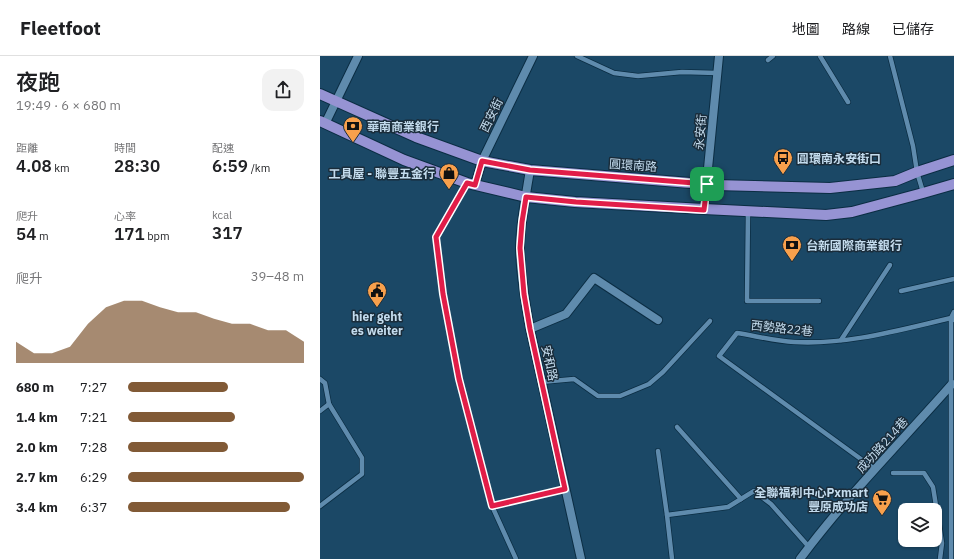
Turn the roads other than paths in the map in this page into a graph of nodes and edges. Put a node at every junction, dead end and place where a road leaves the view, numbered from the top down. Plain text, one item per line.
1 (358, 56) edge
2 (533, 56) edge
3 (577, 56) edge
4 (719, 56) edge
5 (773, 56) edge
6 (820, 56) edge
7 (890, 56) edge
8 (768, 60) dead end
9 (718, 73) junction
10 (320, 94) edge
11 (336, 102) junction
12 (848, 102) dead end
13 (322, 122) edge
14 (954, 160) edge
15 (482, 161) junction
16 (530, 170) junction
17 (917, 172) junction
18 (471, 184) junction
19 (707, 184) junction
20 (954, 184) edge
21 (923, 193) junction
22 (526, 197) junction
23 (704, 210) junction
24 (748, 211) junction
25 (890, 265) dead end
26 (954, 279) edge
27 (901, 290) dead end
28 (819, 301) dead end
29 (954, 312) edge
30 (952, 319) edge
31 (658, 320) dead end
32 (710, 321) dead end
33 (530, 329) junction
34 (841, 340) junction
35 (320, 379) edge
36 (541, 382) junction
37 (952, 384) junction
38 (329, 404) junction
39 (320, 411) edge
40 (677, 427) dead end
41 (658, 451) dead end
42 (876, 470) junction
43 (893, 473) dead end
44 (565, 489) junction
45 (741, 499) junction
46 (320, 506) edge
47 (492, 506) junction
48 (667, 515) junction
49 (809, 547) junction
50 (516, 559) edge
51 (581, 559) edge
52 (672, 559) edge
53 (800, 559) edge
54 (940, 559) edge
55 (952, 559) edge

1 - 11 street
2 - 15 street, 西安街
3 - 9 lane
4 - 9 street, 永安街
5 - 8 lane
6 - 12 lane
7 - 17 lane
9 - 19 street, 永安街
10 - 11 main road, 圓環南路
11 - 13 street
11 - 15 main road, 圓環南路
13 - 18 main road
14 - 17 main road, 圓環南路
15 - 16 main road, 圓環南路
15 - 18 street, 西安街
16 - 19 main road, 圓環南路
16 - 22 street, 安和路
17 - 19 main road, 圓環南路
17 - 21 lane
18 - 22 main road
18 - 47 lane
19 - 23 street, 永安街
20 - 21 main road
21 - 24 main road
22 - 23 main road
22 - 33 street, 安和路
23 - 24 main road
24 - 28 lane
25 - 34 lane
26 - 27 lane
29 - 30 lane
30 - 34 lane, 西勢路22巷
30 - 37 lane
31 - 33 street
32 - 36 lane
33 - 36 street, 安和路
34 - 42 lane, 西勢路22巷
35 - 38 lane
36 - 44 street, 安和路
37 - 42 street, 成功路214巷
37 - 55 lane
38 - 39 lane
38 - 46 lane
40 - 45 lane
41 - 48 lane
42 - 49 street, 成功路214巷
43 - 54 lane
44 - 47 lane
44 - 51 street, 安和路
45 - 48 lane
45 - 49 lane
47 - 50 lane
48 - 52 lane
49 - 53 street, 成功路214巷

